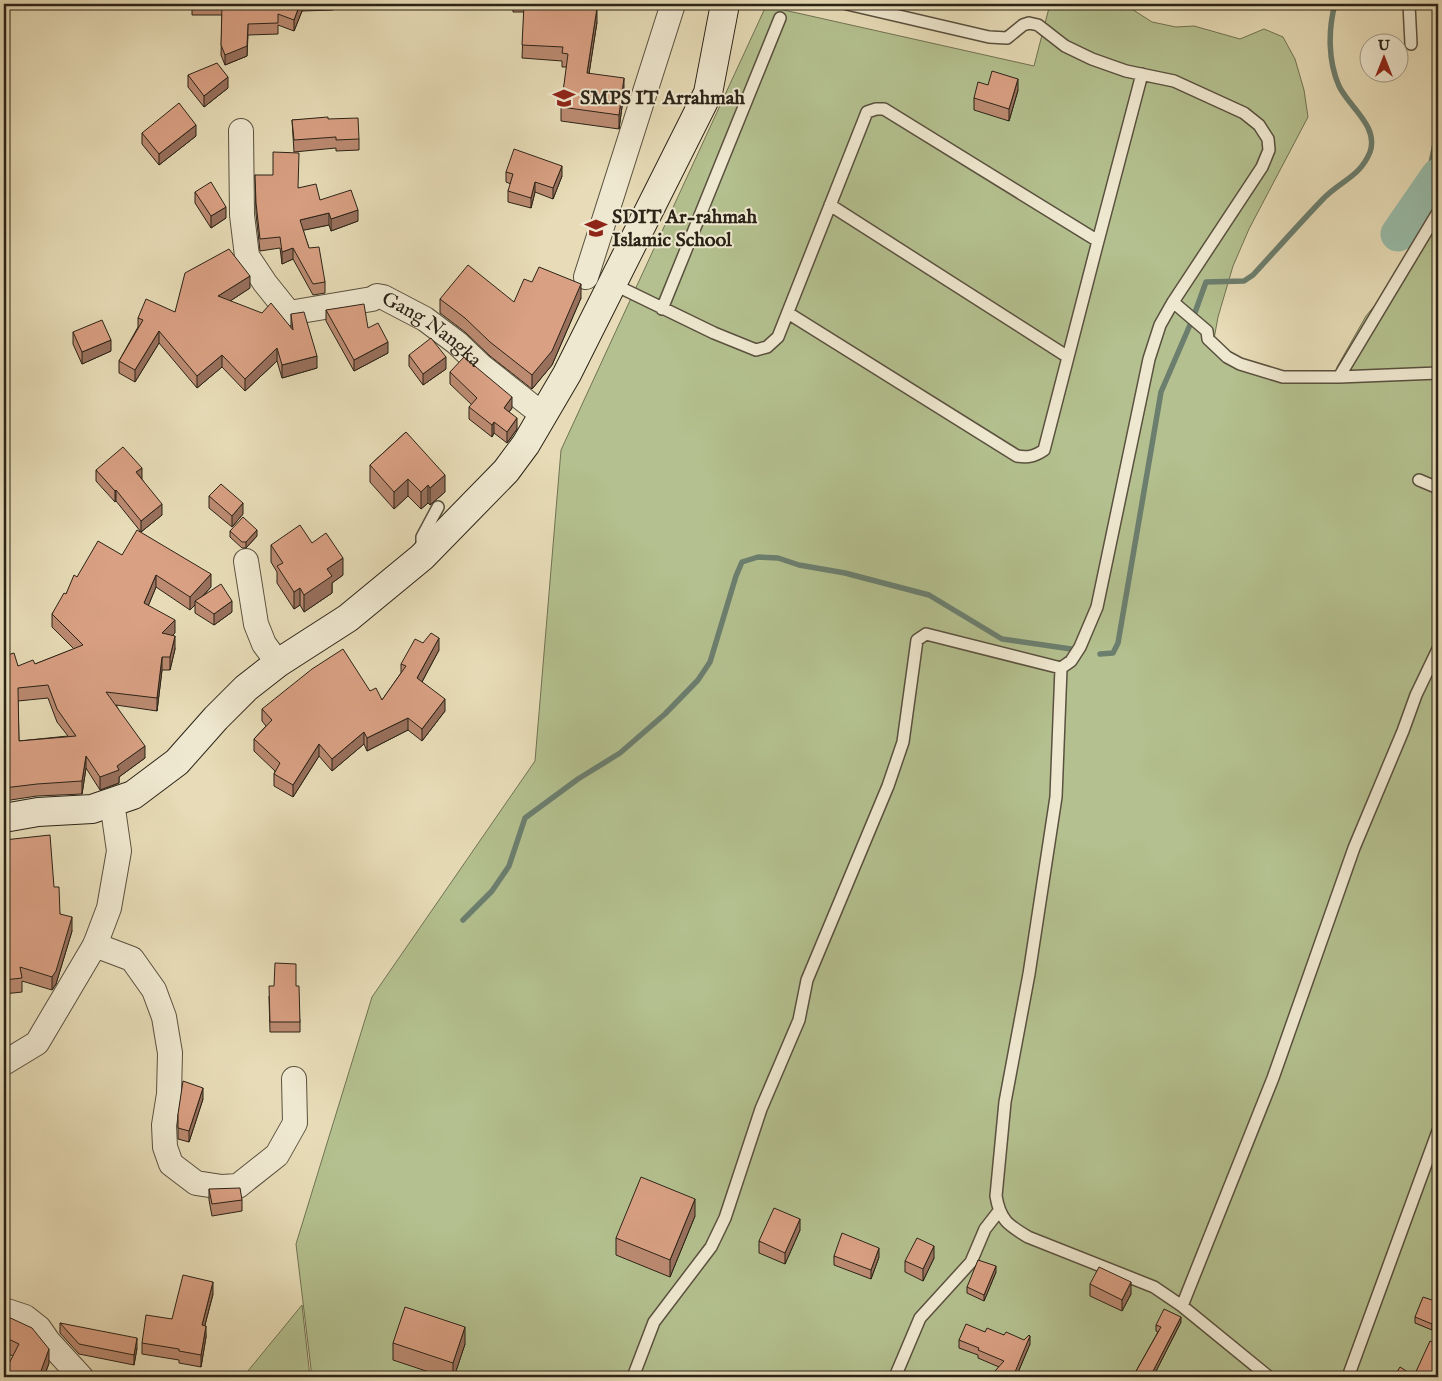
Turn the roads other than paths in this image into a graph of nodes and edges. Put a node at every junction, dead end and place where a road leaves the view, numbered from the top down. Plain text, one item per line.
1 (673, 4) edge
2 (725, 4) edge
3 (847, 4) edge
4 (1409, 4) edge
5 (780, 18) dead end
6 (1410, 32) edge
7 (1142, 74) junction
8 (242, 131) dead end
9 (830, 205) junction
10 (1438, 212) edge
11 (1098, 241) junction
12 (599, 280) junction
13 (1172, 302) junction
14 (662, 309) junction
15 (788, 313) junction
16 (1068, 357) junction
17 (1438, 373) edge
18 (1339, 377) junction
19 (543, 415) junction
20 (1419, 480) dead end
21 (1438, 488) edge
22 (438, 507) dead end
23 (422, 557) junction
24 (246, 561) dead end
25 (1438, 648) edge
26 (278, 663) junction
27 (1066, 664) junction
28 (112, 802) junction
29 (4, 818) edge
30 (95, 945) junction
31 (4, 1063) edge
32 (294, 1080) dead end
33 (1438, 1132) edge
34 (999, 1212) junction
35 (1182, 1306) junction
36 (4, 1310) edge
37 (80, 1377) edge
38 (633, 1377) edge
39 (895, 1377) edge
40 (1270, 1377) edge
41 (1348, 1377) edge

1 - 12 street
2 - 12 main road
3 - 7 lane
4 - 6 lane
5 - 14 lane
7 - 11 lane
7 - 13 lane
8 - 19 street, Gang Nangka
9 - 11 lane
9 - 15 lane
9 - 16 lane
10 - 18 lane
11 - 16 lane
12 - 14 lane
12 - 19 main road
13 - 18 lane
13 - 27 lane
14 - 15 lane
15 - 16 lane
17 - 18 lane
19 - 23 main road
20 - 21 lane
22 - 23 lane
23 - 26 main road
24 - 26 street
25 - 35 lane
26 - 28 main road
27 - 34 lane
27 - 38 lane
28 - 29 main road
28 - 30 street
30 - 31 street
30 - 32 street
33 - 41 lane
34 - 35 lane
34 - 39 lane
35 - 40 lane
36 - 37 street

